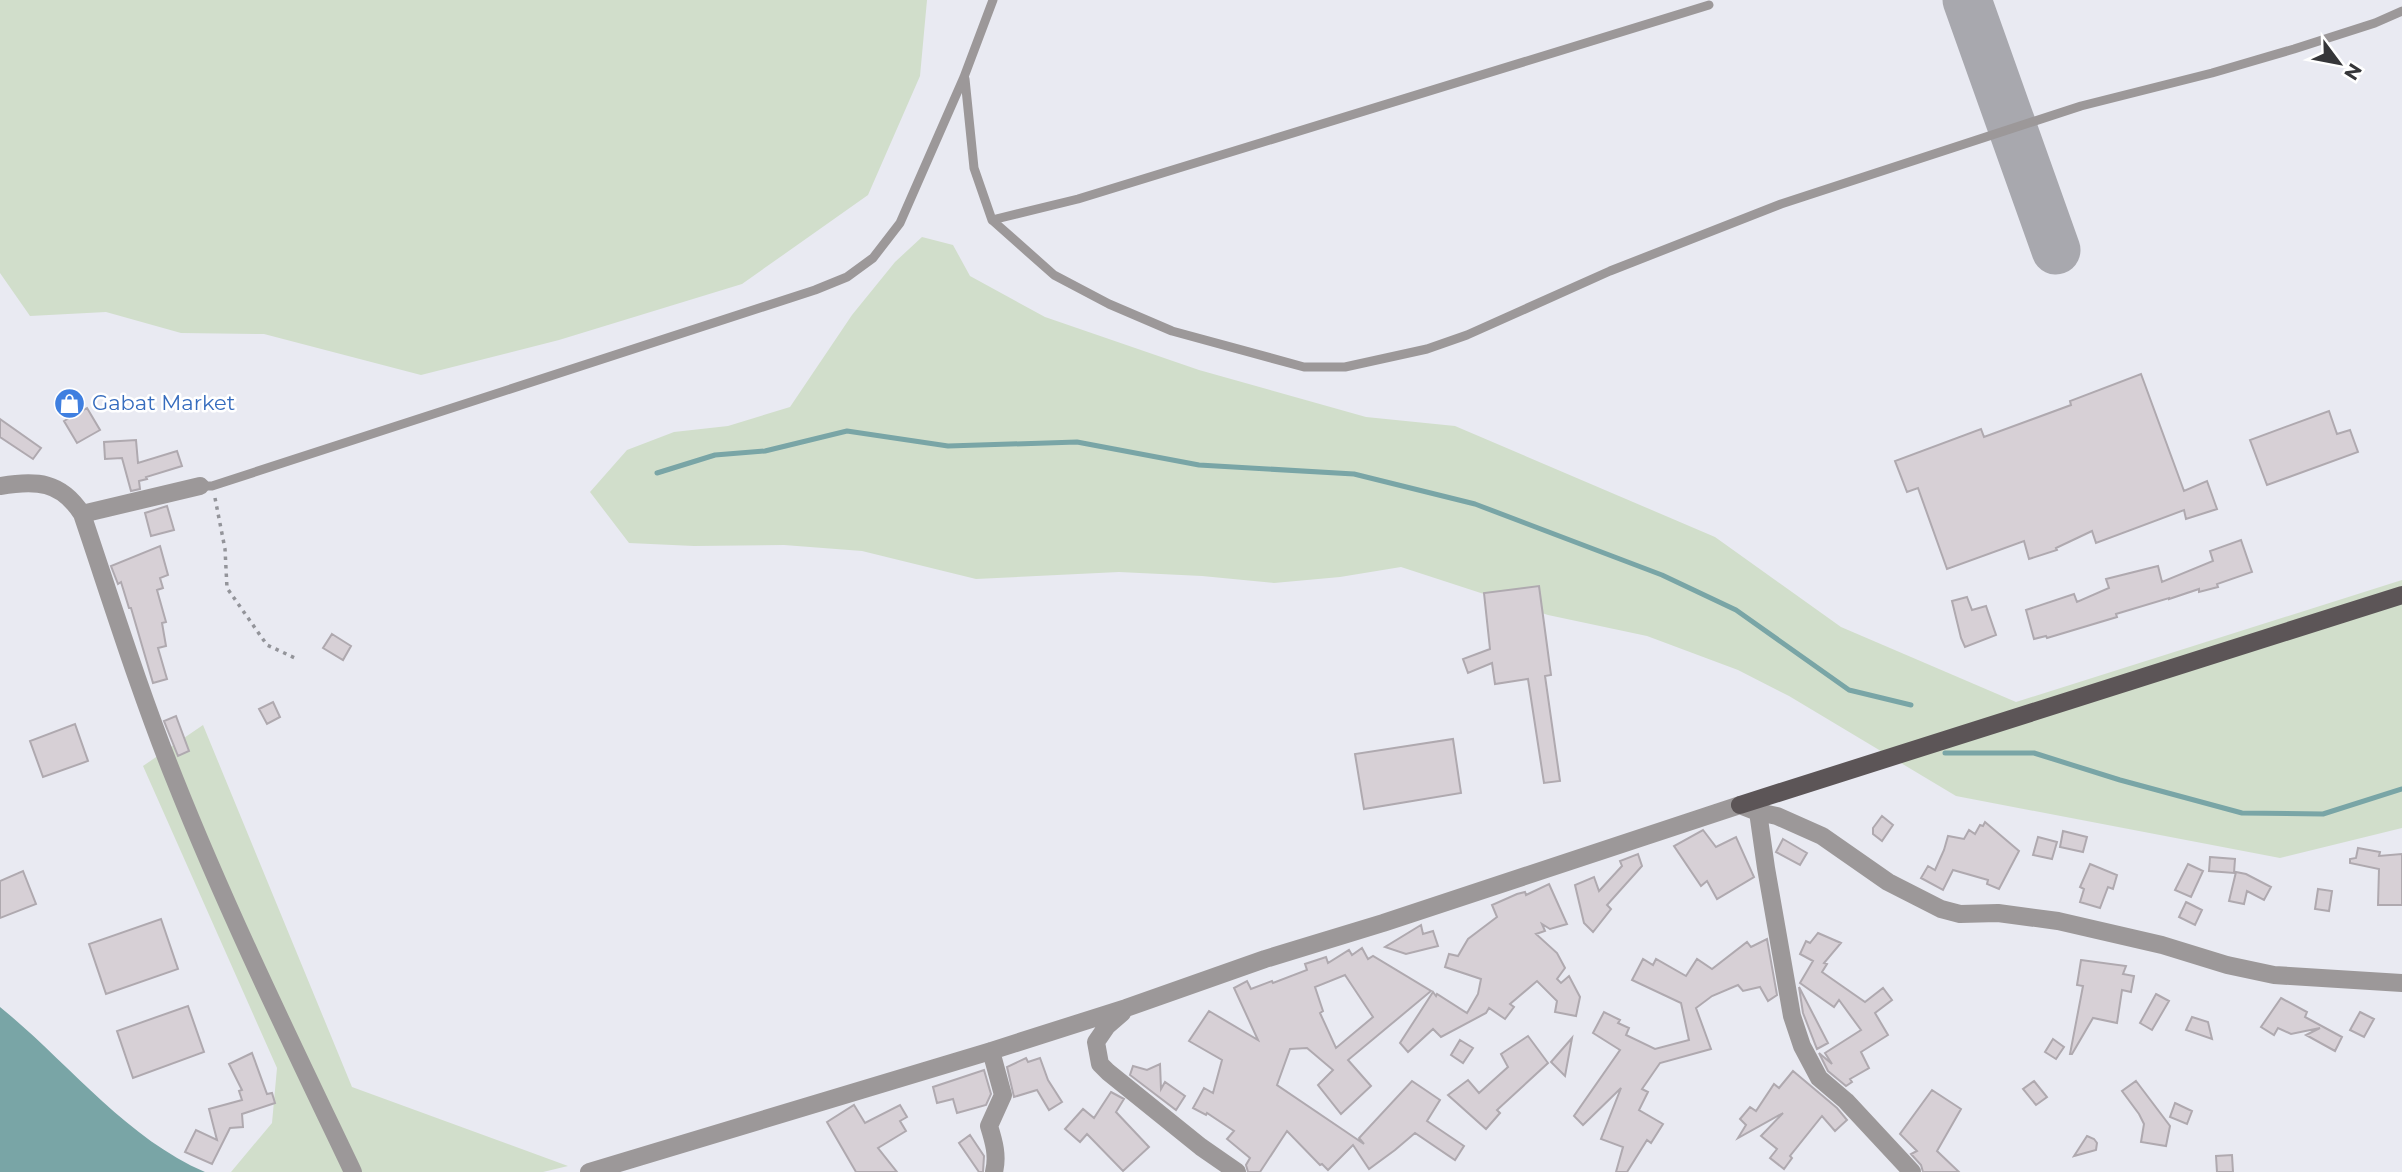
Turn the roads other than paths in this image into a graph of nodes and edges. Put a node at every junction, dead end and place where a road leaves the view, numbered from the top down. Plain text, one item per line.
1 (993, 0) edge
2 (1709, 5) dead end
3 (2402, 11) edge
4 (964, 77) junction
5 (992, 220) junction
6 (0, 486) edge
7 (206, 486) joint
8 (82, 514) junction
9 (2402, 595) edge
10 (1740, 805) junction
11 (1758, 812) junction
12 (2402, 983) edge
13 (1126, 1008) junction
14 (991, 1051) junction
15 (353, 1172) edge
16 (589, 1172) edge
17 (994, 1172) edge
18 (1237, 1172) edge
19 (1912, 1172) edge

1 - 4 lane
2 - 5 lane
3 - 5 lane
4 - 5 lane
4 - 7 lane
6 - 8 street
7 - 8 street
8 - 15 street
9 - 10 main road
10 - 11 street
10 - 13 street
11 - 12 street
11 - 19 street
13 - 14 street
13 - 18 street
14 - 16 street
14 - 17 street

